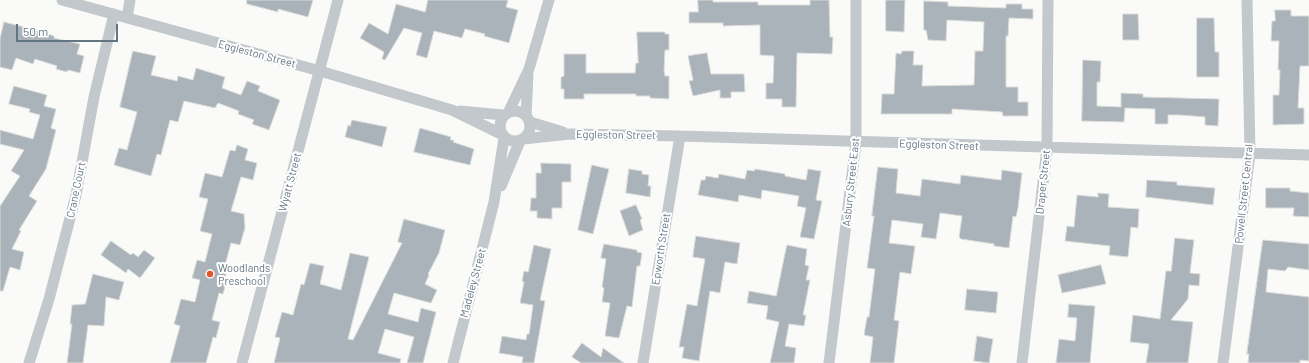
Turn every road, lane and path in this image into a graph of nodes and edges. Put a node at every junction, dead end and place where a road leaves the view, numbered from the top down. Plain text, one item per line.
1 (62, 0) edge
2 (130, 0) edge
3 (338, 0) edge
4 (549, 0) edge
5 (856, 0) edge
6 (1048, 0) edge
7 (1247, 0) edge
8 (114, 14) junction
9 (127, 18) junction
10 (529, 69) junction
11 (320, 70) junction
12 (452, 110) junction
13 (506, 113) junction
14 (528, 119) junction
15 (570, 134) junction
16 (502, 136) junction
17 (680, 136) junction
18 (522, 140) junction
19 (856, 142) junction
20 (1047, 148) junction
21 (1250, 154) junction
22 (1309, 155) edge
23 (494, 202) junction
24 (29, 363) edge
25 (242, 363) edge
26 (453, 363) edge
27 (642, 363) edge
28 (829, 363) edge
29 (1022, 363) edge
30 (1223, 363) edge

1 - 8 street, Eggleston Street
2 - 9 street
3 - 11 street, Wyatt Street
4 - 10 street
5 - 19 street, Asbury Street East
6 - 20 street, Draper Street
7 - 21 street, Powell Street Central
8 - 9 street, Eggleston Street
8 - 24 street, Crane Court
9 - 11 street, Eggleston Street
10 - 13 street
10 - 14 street
11 - 12 street, Eggleston Street
11 - 25 street, Wyatt Street
12 - 13 street, Eggleston Street
12 - 16 street, Eggleston Street
13 - 14 street
13 - 16 street
14 - 15 street, Eggleston Street
14 - 18 street
15 - 17 street, Eggleston Street
15 - 18 street, Eggleston Street
16 - 18 street
16 - 23 street, Madeley Street
17 - 19 street, Eggleston Street
17 - 27 street, Epworth Street
18 - 23 street, Madeley Street
19 - 20 street, Eggleston Street
19 - 28 street, Asbury Street East
20 - 21 street, Eggleston Street
20 - 29 street, Draper Street
21 - 22 street, Eggleston Street
21 - 30 street, Powell Street Central
23 - 26 street, Madeley Street

